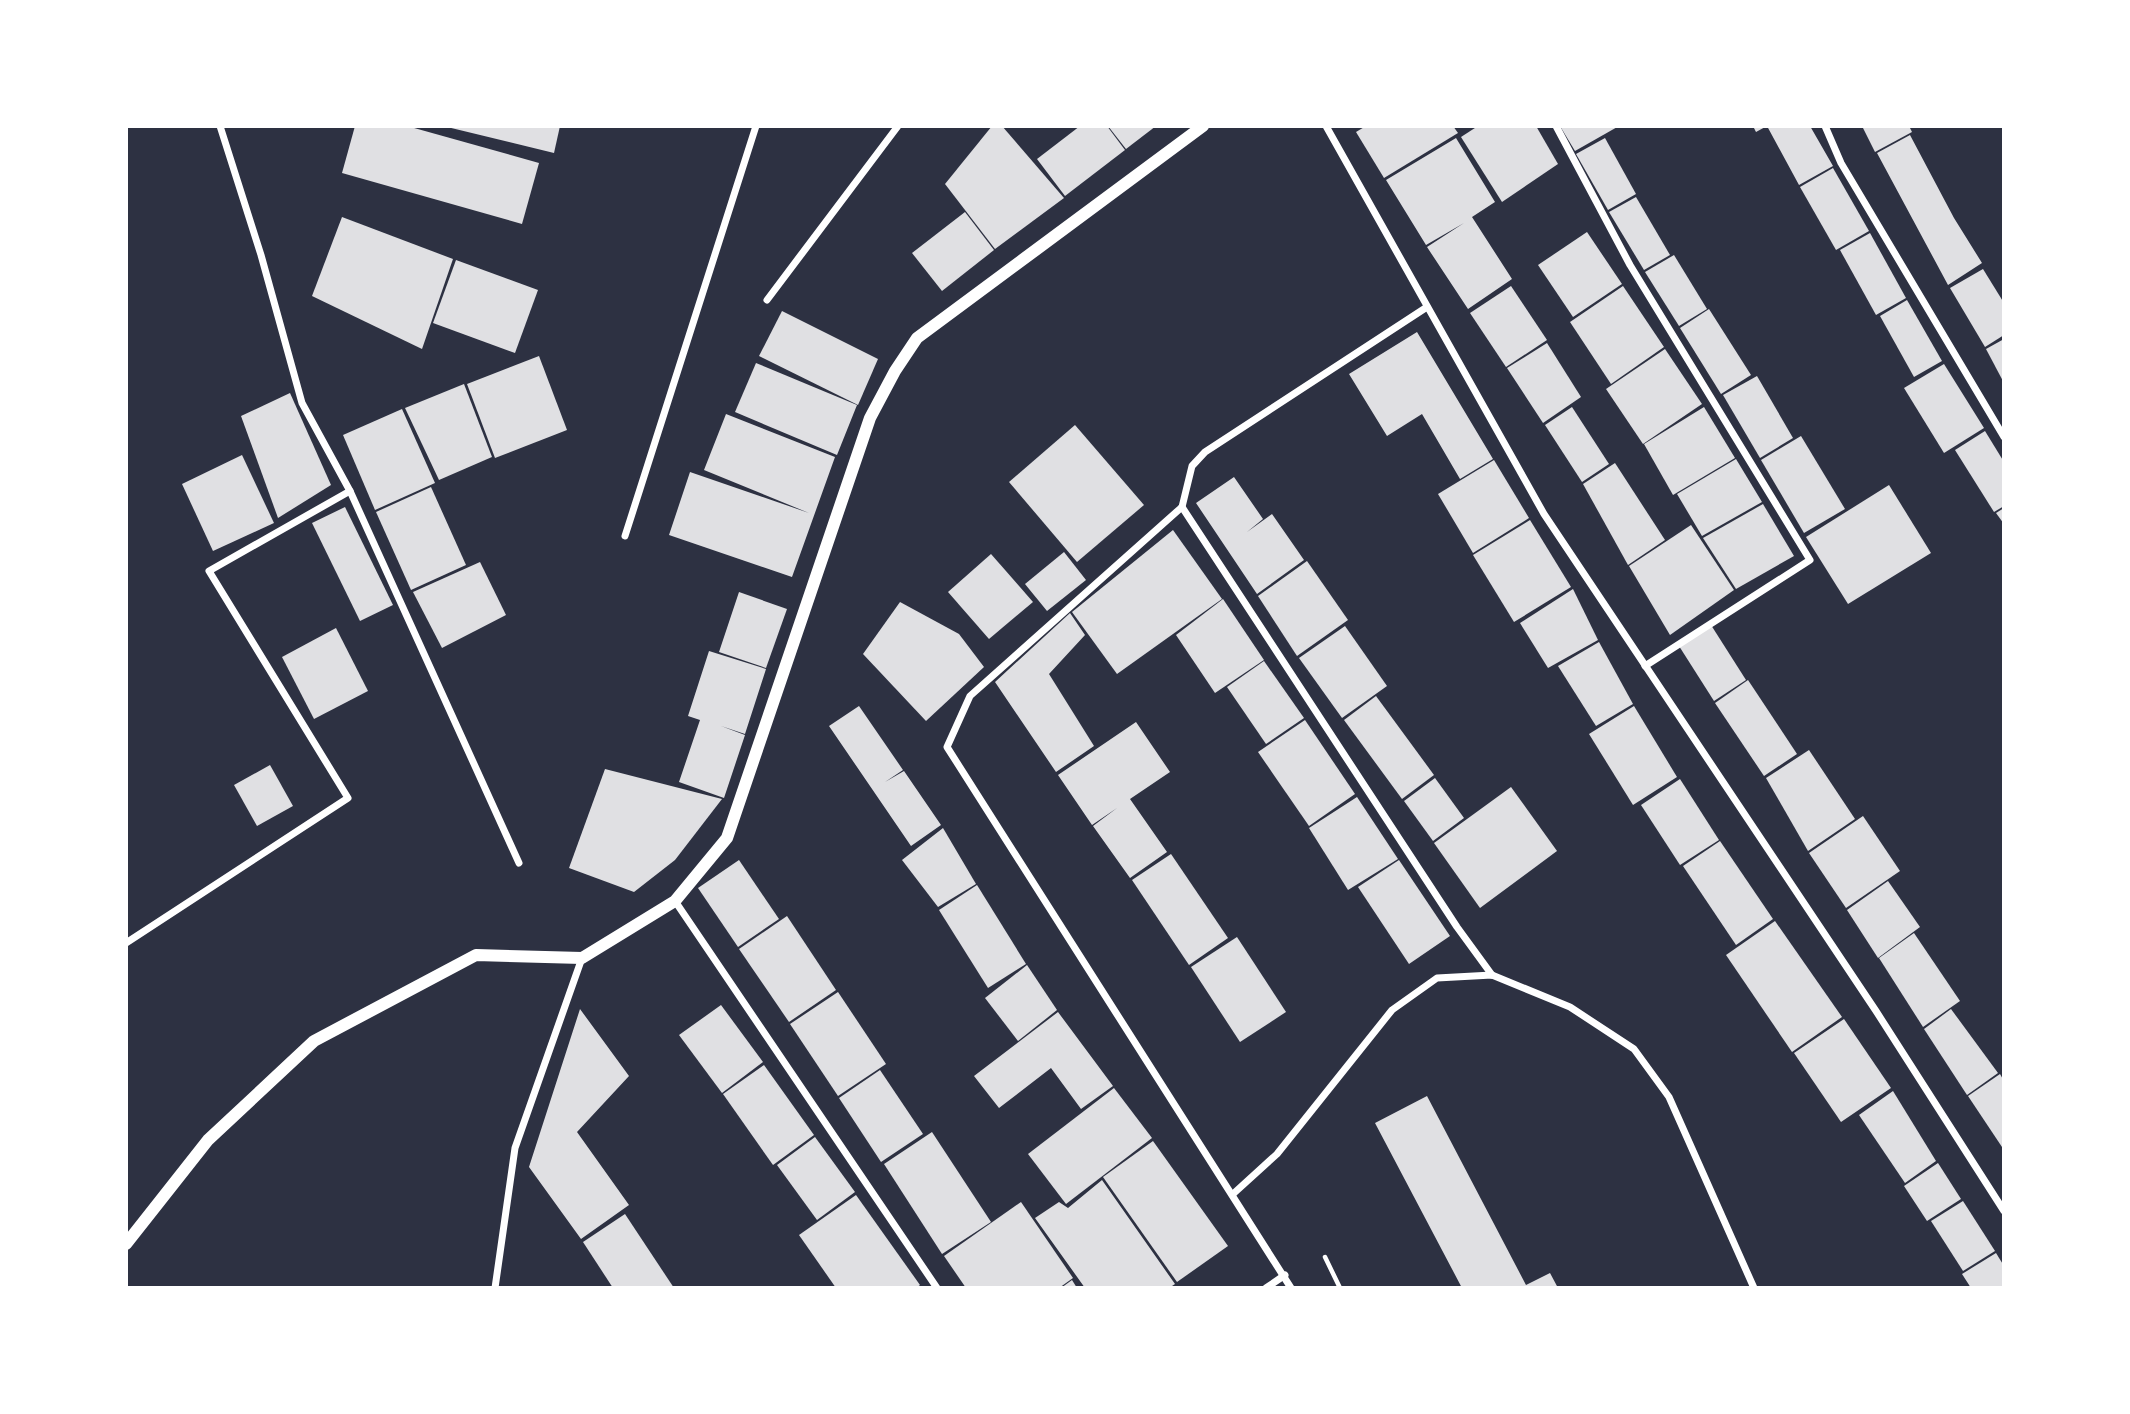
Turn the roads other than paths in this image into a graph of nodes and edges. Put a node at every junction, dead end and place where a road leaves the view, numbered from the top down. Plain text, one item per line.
1 (220, 126) edge
2 (755, 126) edge
3 (898, 126) edge
4 (1203, 126) edge
5 (1326, 126) edge
6 (1556, 126) edge
7 (1825, 126) edge
8 (767, 299) dead end
9 (1427, 307) junction
10 (2004, 438) edge
11 (350, 491) junction
12 (1182, 507) junction
13 (625, 536) dead end
14 (1645, 666) junction
15 (519, 863) dead end
16 (675, 901) junction
17 (126, 943) edge
18 (582, 958) junction
19 (1492, 975) junction
20 (1233, 1194) junction
21 (2004, 1211) edge
22 (126, 1244) edge
23 (1285, 1276) junction
24 (495, 1288) edge
25 (937, 1288) edge
26 (1266, 1288) edge
27 (1292, 1288) edge
28 (1754, 1288) edge

1 - 11 street
2 - 13 street
3 - 8 street
4 - 16 street
5 - 9 street
6 - 14 street
7 - 10 street
9 - 12 street
9 - 14 street
11 - 15 street
11 - 17 street
12 - 19 street
12 - 20 street
14 - 21 street
16 - 18 street
16 - 25 street
18 - 22 street
18 - 24 street
19 - 20 street
19 - 28 street
20 - 23 street
23 - 26 street
23 - 27 street

